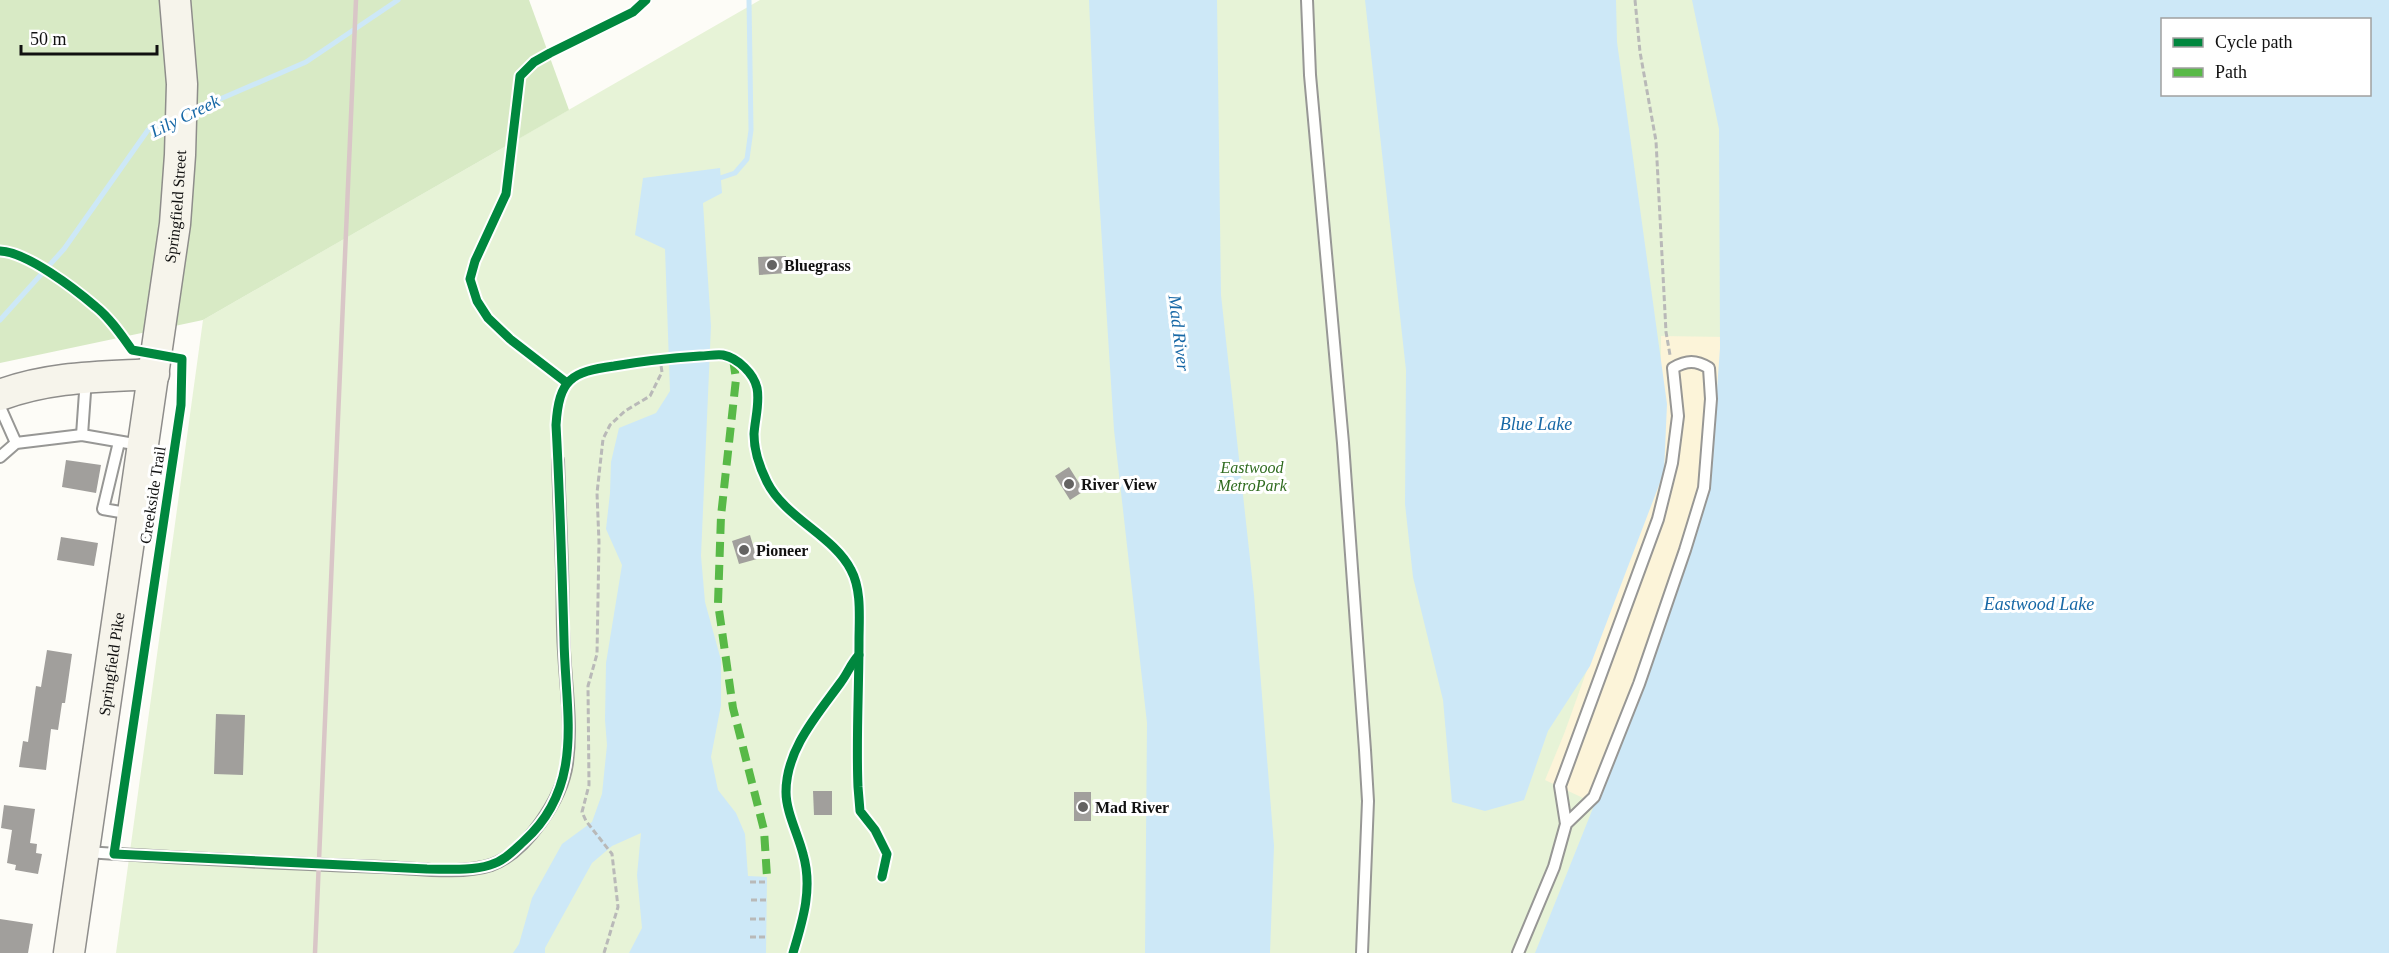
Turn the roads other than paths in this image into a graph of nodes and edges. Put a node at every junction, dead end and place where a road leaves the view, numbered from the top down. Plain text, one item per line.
1 (175, 0) edge
2 (1307, 0) edge
3 (154, 374) junction
4 (86, 378) junction
5 (0, 395) edge
6 (0, 407) edge
7 (82, 435) junction
8 (16, 443) junction
9 (132, 444) junction
10 (0, 457) edge
11 (558, 460) dead end
12 (1566, 824) junction
13 (84, 852) junction
14 (69, 953) edge
15 (1362, 953) edge
16 (1518, 953) edge

1 - 3 main road, Springfield Street
2 - 15 lane
3 - 4 main road
3 - 9 main road, Springfield Pike
4 - 5 main road
4 - 7 lane
6 - 8 lane
7 - 8 lane
7 - 9 lane
8 - 10 lane
9 - 13 main road, Springfield Pike
11 - 13 lane
12 - 12 lane
12 - 16 lane
13 - 14 main road, Springfield Pike

